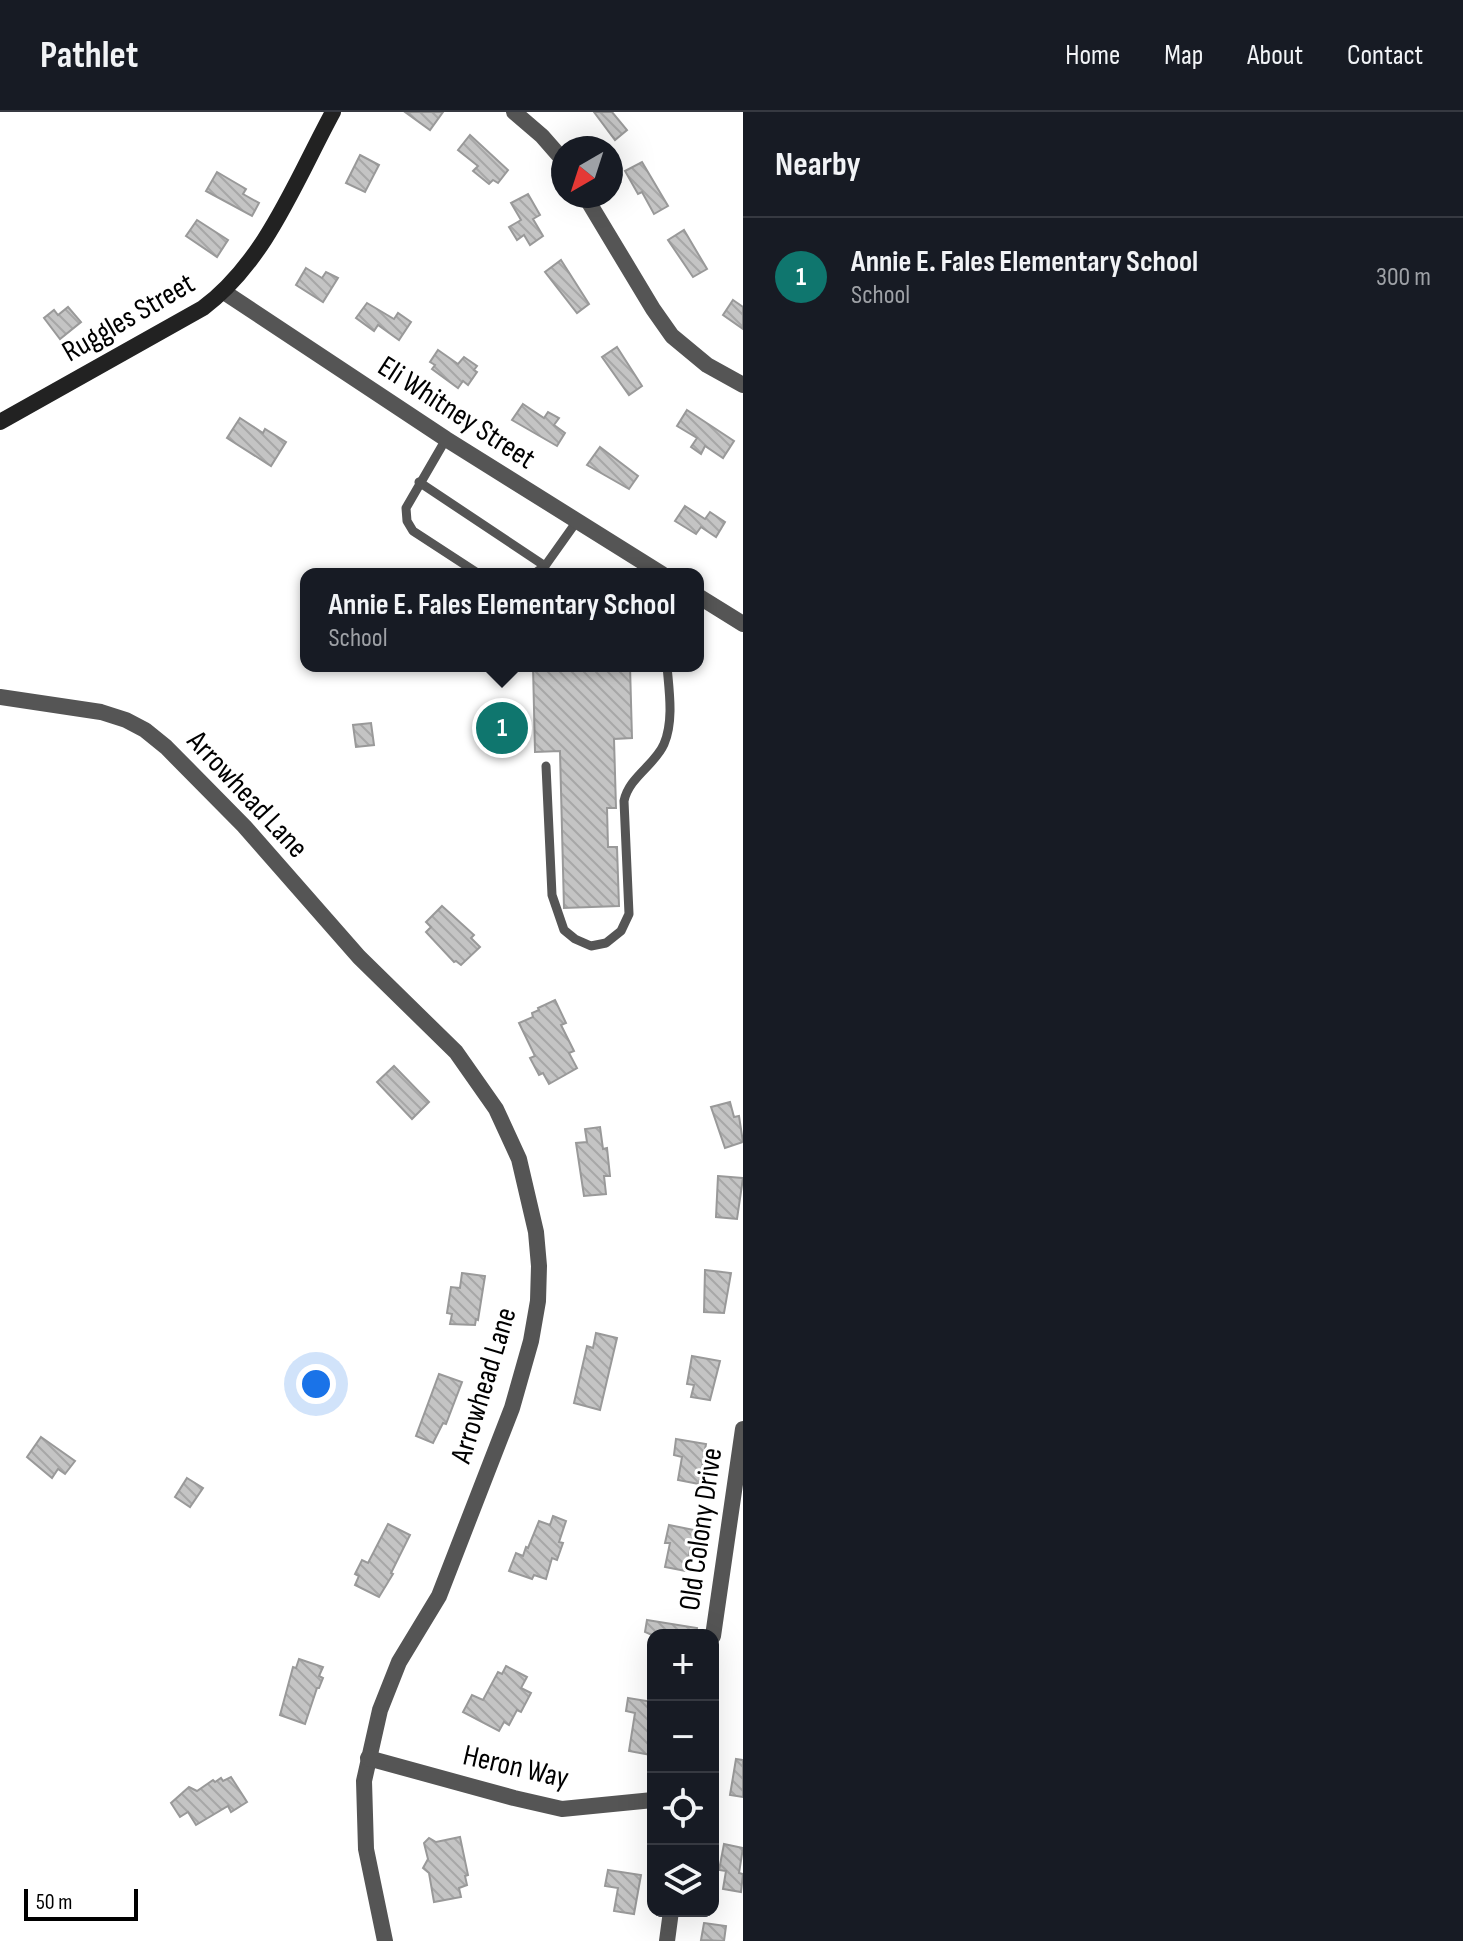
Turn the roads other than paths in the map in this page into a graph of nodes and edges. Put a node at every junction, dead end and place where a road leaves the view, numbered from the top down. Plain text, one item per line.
1 (333, 112) edge
2 (514, 112) edge
3 (551, 148) edge
4 (592, 208) edge
5 (224, 292) junction
6 (743, 385) edge
7 (0, 422) edge
8 (446, 439) junction
9 (419, 482) junction
10 (577, 521) junction
11 (545, 566) junction
12 (470, 568) edge
13 (542, 568) edge
14 (652, 568) edge
15 (704, 600) edge
16 (743, 624) edge
17 (667, 672) edge
18 (0, 697) edge
19 (546, 766) dead end
20 (743, 1429) edge
21 (714, 1629) edge
22 (368, 1758) junction
23 (647, 1801) edge
24 (670, 1917) edge
25 (385, 1941) edge
26 (667, 1941) edge

1 - 5 street, Ruggles Street
2 - 3 street
4 - 6 street
5 - 7 street, Ruggles Street
5 - 8 street, Eli Whitney Street
8 - 9 lane
8 - 10 street, Eli Whitney Street
9 - 11 lane
9 - 12 lane
10 - 11 lane
10 - 14 street, Eli Whitney Street
11 - 13 lane
15 - 16 street
17 - 19 lane
18 - 22 street, Arrowhead Lane
20 - 21 street, Old Colony Drive
22 - 23 street, Heron Way
22 - 25 street, Arrowhead Lane
24 - 26 street

